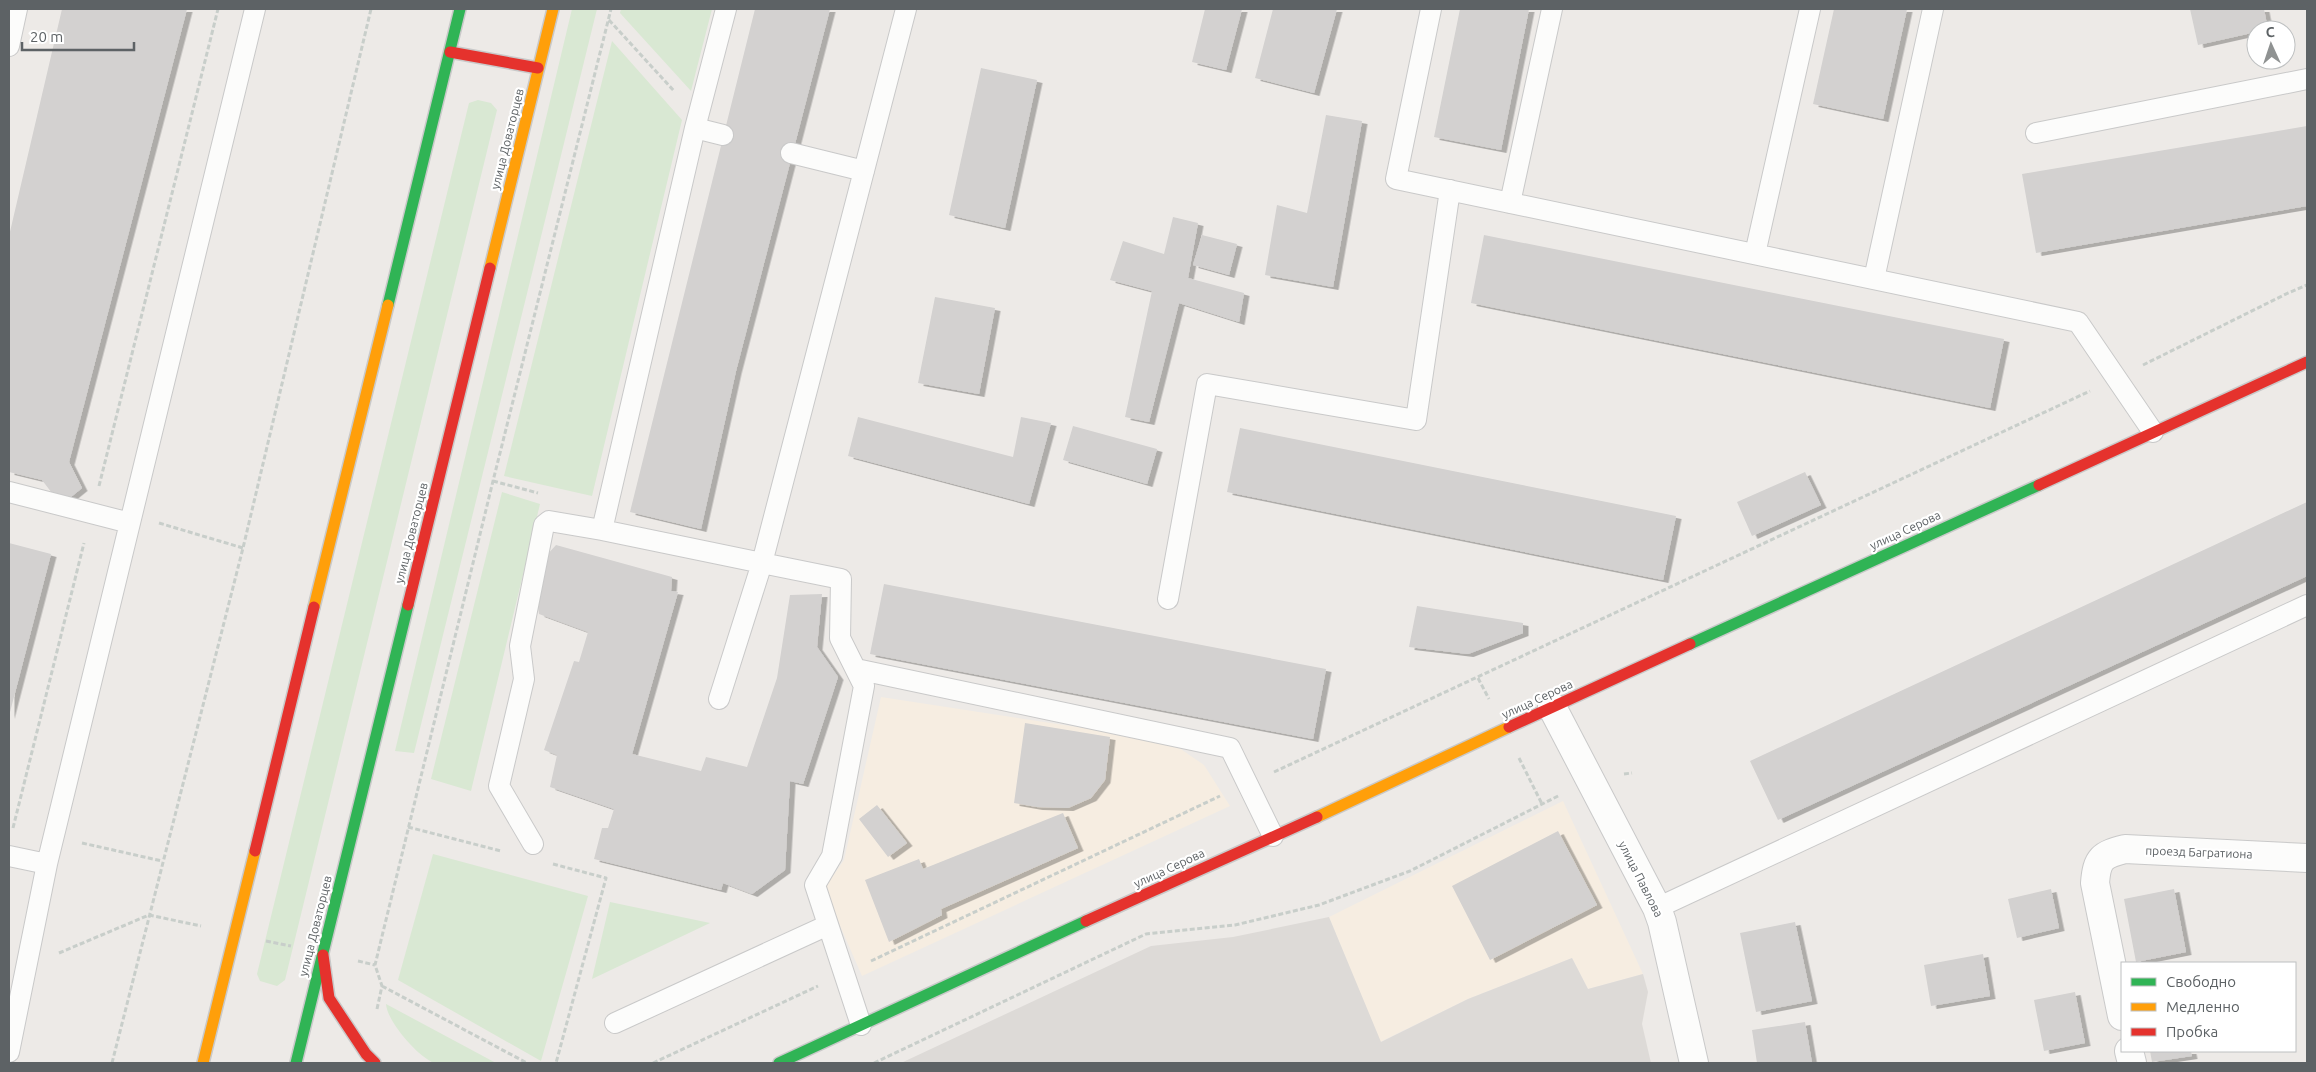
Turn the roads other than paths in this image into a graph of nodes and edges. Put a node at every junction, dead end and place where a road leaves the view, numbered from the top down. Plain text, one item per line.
1 (17, 9) edge
2 (255, 9) edge
3 (460, 9) edge
4 (553, 9) edge
5 (726, 9) edge
6 (906, 9) edge
7 (1431, 9) edge
8 (1552, 9) edge
9 (1810, 9) edge
10 (1934, 9) edge
11 (9, 46) edge
12 (450, 52) junction
13 (538, 68) junction
14 (2307, 79) edge
15 (696, 123) junction
16 (2036, 132) dead end
17 (723, 135) dead end
18 (791, 153) dead end
19 (864, 172) junction
20 (1450, 190) junction
21 (1510, 203) junction
22 (1755, 254) junction
23 (1874, 279) junction
24 (2307, 362) edge
25 (2153, 432) junction
26 (9, 492) edge
27 (131, 519) junction
28 (602, 530) junction
29 (762, 562) junction
30 (1168, 599) dead end
31 (2307, 605) edge
32 (856, 669) junction
33 (719, 699) dead end
34 (1552, 707) junction
35 (1273, 836) junction
36 (533, 844) dead end
37 (9, 856) edge
38 (2307, 858) edge
39 (47, 864) junction
40 (1657, 908) junction
41 (828, 925) junction
42 (322, 953) junction
43 (2121, 1011) edge
44 (615, 1023) dead end
45 (861, 1025) junction
46 (9, 1052) edge
47 (203, 1063) edge
48 (296, 1063) edge
49 (375, 1063) edge
50 (779, 1063) edge
51 (1694, 1063) edge

1 - 11 lane
2 - 27 lane
3 - 12 main road
4 - 13 main road, улица Доваторцев
5 - 15 lane
6 - 19 lane
7 - 20 lane
8 - 21 lane
9 - 22 lane
10 - 23 lane
12 - 13 main road
12 - 47 main road
13 - 42 main road, улица Доваторцев
14 - 16 lane
15 - 17 lane
15 - 28 lane
18 - 19 lane
19 - 29 lane
20 - 21 lane
20 - 30 lane
21 - 22 lane
22 - 23 lane
23 - 25 lane
24 - 25 main road, улица Серова
25 - 34 main road, улица Серова
26 - 27 lane
27 - 39 lane
28 - 29 lane
28 - 36 lane
29 - 32 lane
29 - 33 lane
31 - 40 lane
32 - 35 lane
32 - 41 lane
34 - 35 main road, улица Серова
34 - 40 street, улица Павлова
35 - 45 main road, улица Серова
37 - 39 lane
38 - 43 street, проезд Багратиона
39 - 46 lane
40 - 51 street, улица Павлова
41 - 44 lane
41 - 45 lane
42 - 48 main road, улица Доваторцев
42 - 49 main road
45 - 50 main road, улица Серова

